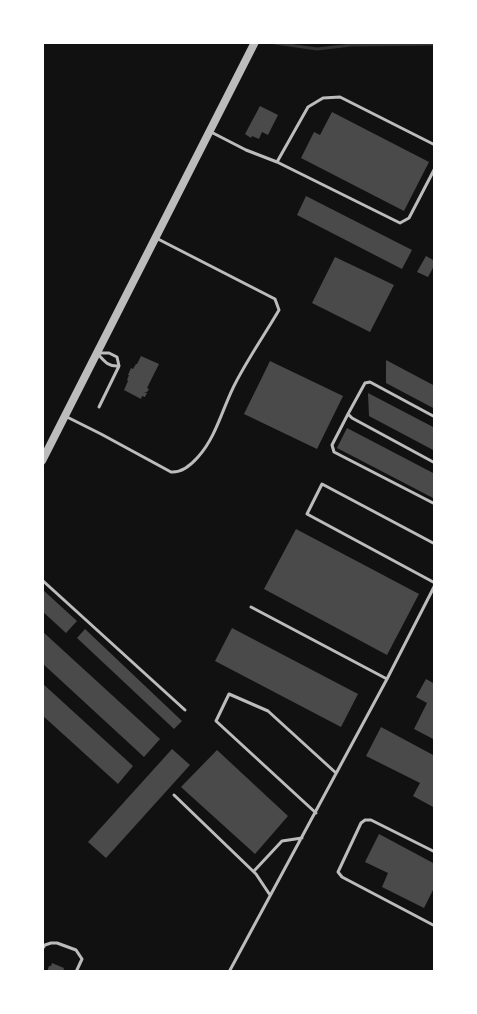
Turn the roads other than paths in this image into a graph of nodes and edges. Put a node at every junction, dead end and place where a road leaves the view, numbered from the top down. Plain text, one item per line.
1 (255, 42) edge
2 (210, 131) junction
3 (435, 145) edge
4 (277, 162) junction
5 (435, 168) edge
6 (156, 238) junction
7 (98, 353) junction
8 (119, 366) junction
9 (99, 407) dead end
10 (348, 414) junction
11 (65, 416) junction
12 (435, 417) edge
13 (42, 461) edge
14 (435, 463) edge
15 (435, 504) edge
16 (435, 544) edge
17 (42, 580) edge
18 (435, 584) edge
19 (251, 607) dead end
20 (387, 679) junction
21 (184, 710) dead end
22 (336, 773) junction
23 (174, 795) dead end
24 (316, 813) junction
25 (302, 838) junction
26 (435, 852) edge
27 (254, 871) junction
28 (270, 896) junction
29 (435, 925) edge
30 (42, 949) edge
31 (76, 972) edge
32 (229, 972) edge

1 - 2 street
2 - 4 lane
2 - 6 street
3 - 4 lane
4 - 5 lane
6 - 7 street
6 - 11 lane
7 - 8 lane
7 - 8 lane
7 - 11 street
8 - 9 lane
10 - 12 lane
10 - 14 lane
10 - 15 lane
11 - 13 street
16 - 18 lane
17 - 21 lane
18 - 20 lane
19 - 20 lane
20 - 22 lane
22 - 24 lane
22 - 24 lane
23 - 27 lane
24 - 25 lane
25 - 27 lane
25 - 28 lane
26 - 29 lane
27 - 28 lane
28 - 32 lane
30 - 31 lane

